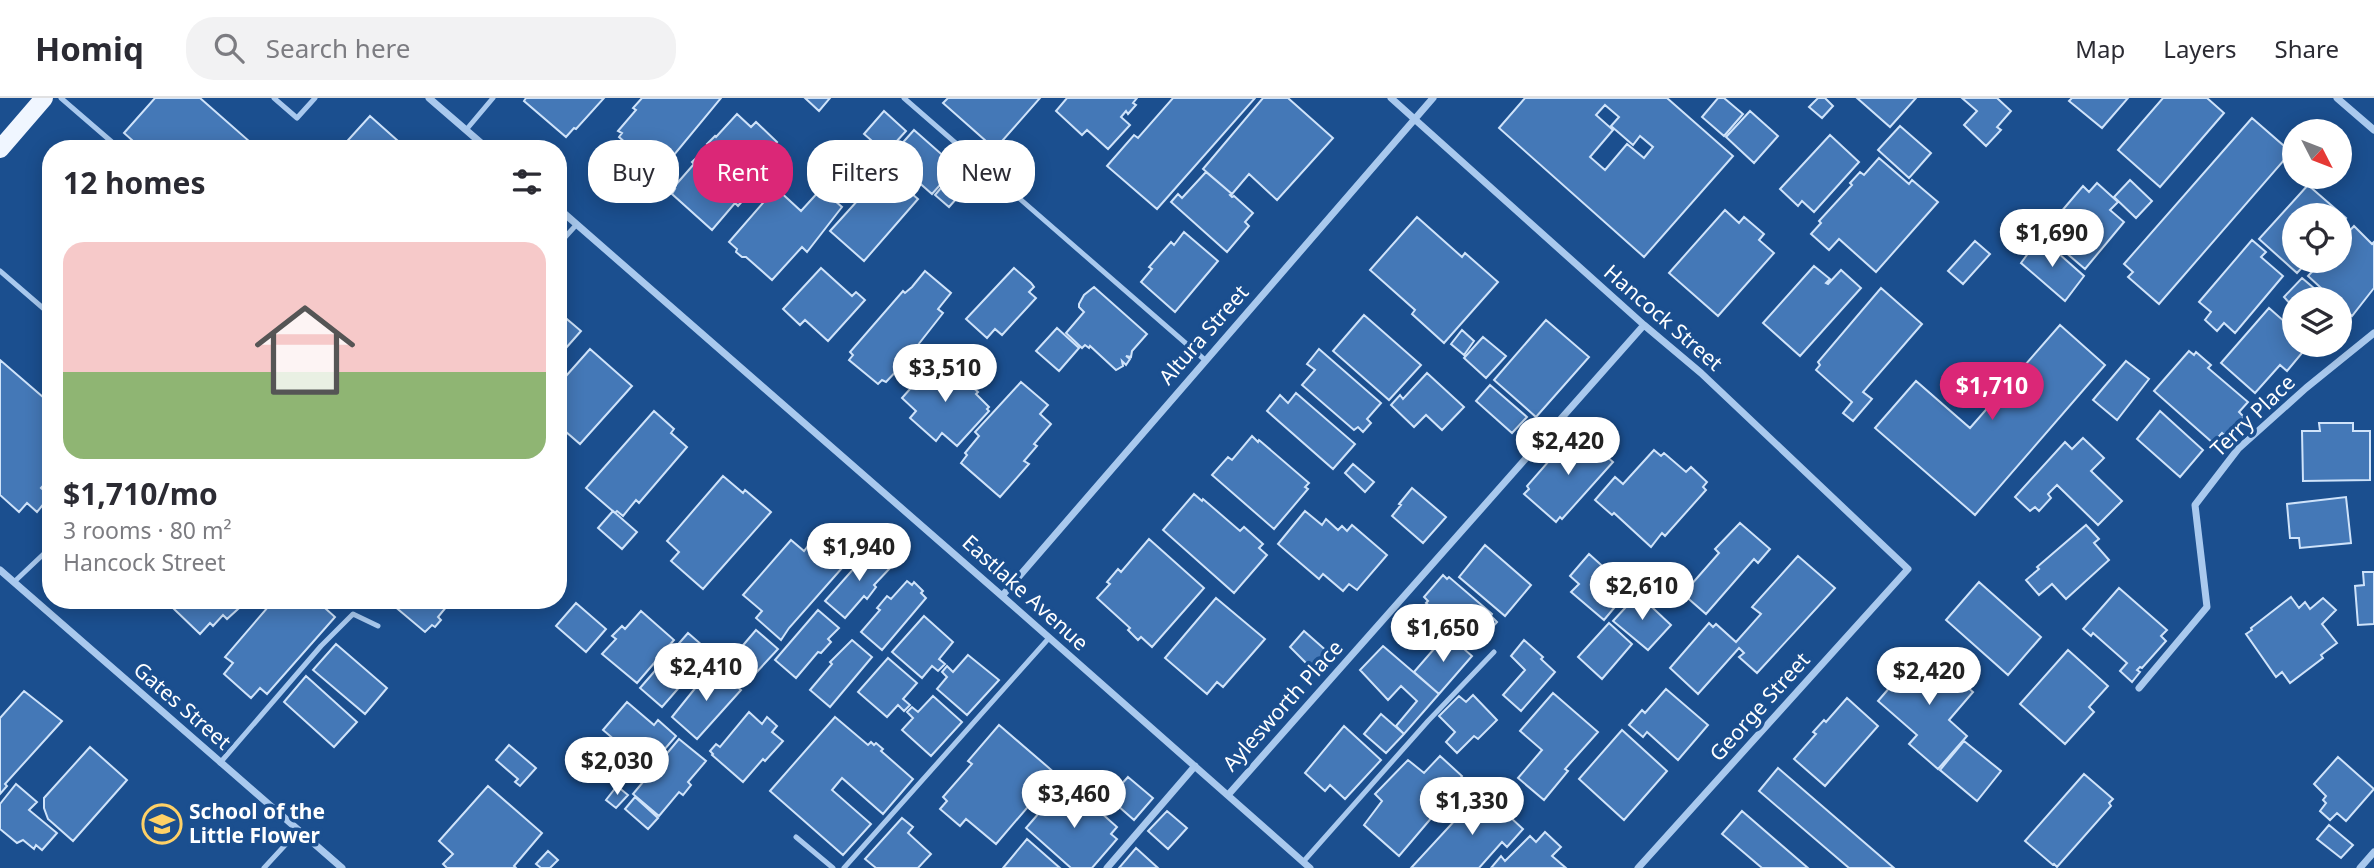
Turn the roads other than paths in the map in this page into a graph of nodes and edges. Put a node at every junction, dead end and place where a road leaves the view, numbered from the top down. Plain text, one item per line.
1 (44, 98) edge
2 (61, 98) edge
3 (274, 98) edge
4 (315, 98) edge
5 (429, 98) edge
6 (493, 98) edge
7 (904, 98) edge
8 (1391, 98) edge
9 (1433, 98) edge
10 (2337, 98) edge
11 (1415, 119) junction
12 (466, 130) junction
13 (2374, 130) edge
14 (110, 140) edge
15 (478, 140) edge
16 (0, 149) edge
17 (567, 215) edge
18 (577, 223) junction
19 (567, 235) edge
20 (0, 271) edge
21 (42, 307) edge
22 (1644, 325) junction
23 (2374, 333) edge
24 (1205, 360) junction
25 (42, 556) edge
26 (1908, 569) joint
27 (0, 570) edge
28 (14, 582) junction
29 (1002, 596) junction
30 (42, 607) edge
31 (45, 609) edge
32 (377, 626) dead end
33 (1049, 638) junction
34 (1494, 652) dead end
35 (2139, 688) dead end
36 (220, 763) junction
37 (1195, 766) junction
38 (1228, 795) junction
39 (299, 830) junction
40 (796, 837) dead end
41 (2374, 852) edge
42 (1303, 862) junction
43 (264, 868) edge
44 (342, 868) edge
45 (833, 868) edge
46 (844, 868) edge
47 (1107, 868) edge
48 (1310, 868) edge
49 (1638, 868) edge
50 (2360, 868) edge

1 - 16 main road
2 - 14 lane
3 - 4 lane
5 - 12 street
6 - 12 lane
7 - 24 lane
8 - 11 street, Hancock Street
9 - 11 street, Altura Street
10 - 13 street
11 - 22 street, Hancock Street
11 - 24 street, Altura Street
12 - 15 street
17 - 18 street, Eastlake Avenue
18 - 19 lane
18 - 29 street, Eastlake Avenue
20 - 21 lane
22 - 26 street, Hancock Street
22 - 38 street, Aylesworth Place
23 - 35 street, Terry Place
24 - 29 street, Altura Street
25 - 28 lane
26 - 49 street, George Street
27 - 28 street, Gates Street
28 - 30 street, Gates Street
29 - 33 street, Eastlake Avenue
31 - 36 street, Gates Street
32 - 36 lane
33 - 37 street, Eastlake Avenue
33 - 46 lane
34 - 42 lane
36 - 39 street, Gates Street
37 - 38 street, Eastlake Avenue
37 - 47 street
38 - 42 street, Eastlake Avenue
39 - 43 lane
39 - 44 street, Gates Street
40 - 45 lane
41 - 50 street
42 - 48 street, Eastlake Avenue

